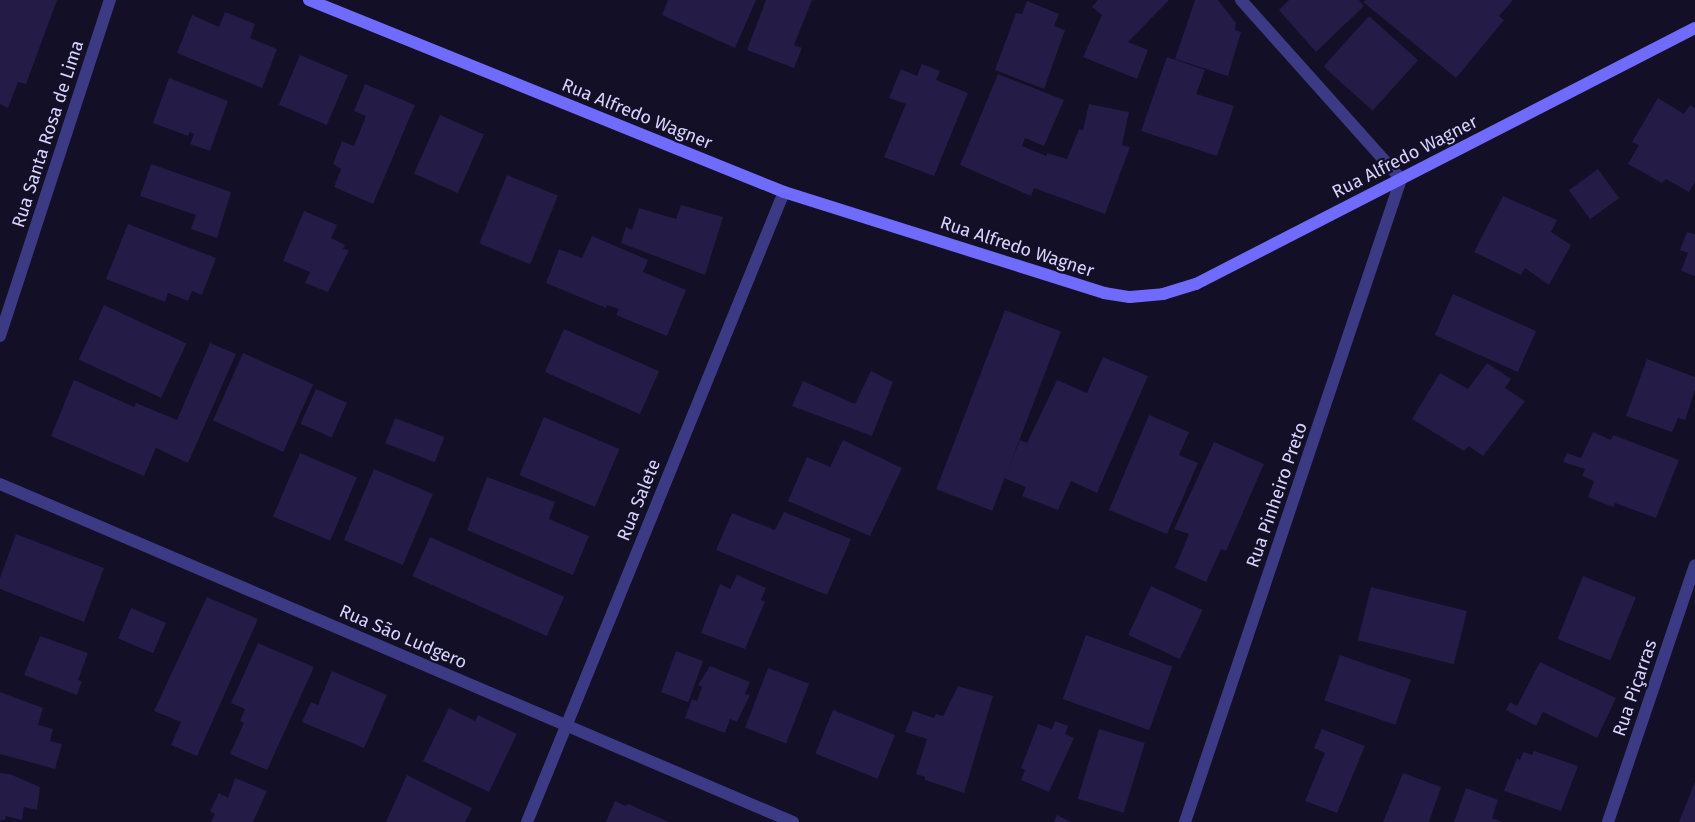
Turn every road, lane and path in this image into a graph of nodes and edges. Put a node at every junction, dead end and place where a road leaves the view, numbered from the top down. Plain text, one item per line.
1 (110, 0) edge
2 (309, 0) edge
3 (1241, 0) edge
4 (1695, 28) edge
5 (1401, 179) junction
6 (784, 192) junction
7 (0, 336) edge
8 (0, 484) edge
9 (1695, 566) edge
10 (566, 725) junction
11 (526, 822) edge
12 (792, 822) edge
13 (1185, 822) edge
14 (1608, 822) edge

1 - 7 street, Rua Santa Rosa de Lima
2 - 6 street, Rua Alfredo Wagner
3 - 5 street
4 - 5 street, Rua Alfredo Wagner
5 - 6 street, Rua Alfredo Wagner
5 - 13 street, Rua Pinheiro Preto
6 - 10 street, Rua Salete
8 - 10 street, Rua São Ludgero
9 - 14 street, Rua Piçarras
10 - 11 street, Rua Salete
10 - 12 street, Rua São Ludgero

